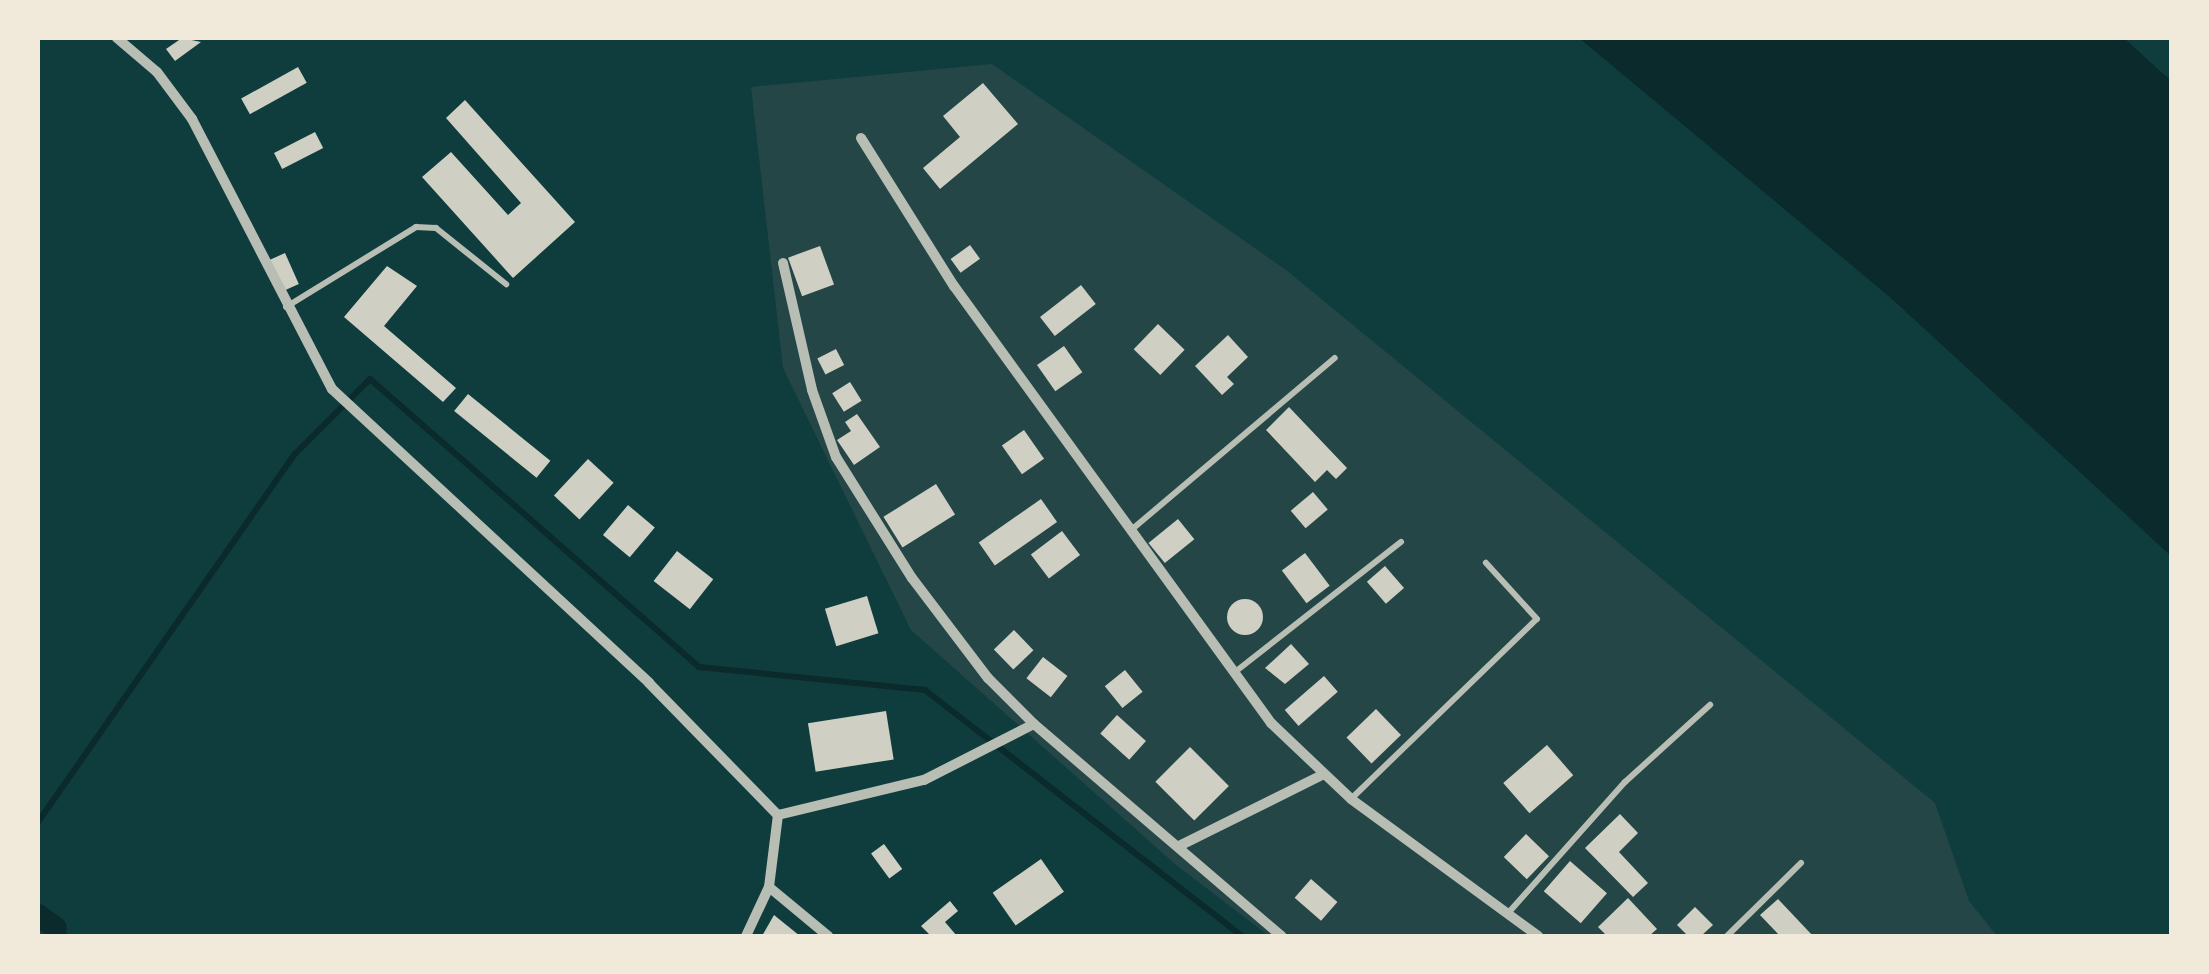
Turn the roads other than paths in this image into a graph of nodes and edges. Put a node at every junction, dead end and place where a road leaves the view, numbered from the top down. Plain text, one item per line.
1 (120, 38) edge
2 (861, 138) dead end
3 (783, 264) dead end
4 (506, 284) dead end
5 (286, 308) junction
6 (1335, 358) dead end
7 (1129, 532) junction
8 (1401, 542) dead end
9 (1486, 563) dead end
10 (1234, 673) junction
11 (1710, 705) dead end
12 (1034, 724) junction
13 (1322, 775) junction
14 (1351, 799) junction
15 (778, 815) junction
16 (1179, 846) junction
17 (1801, 864) dead end
18 (768, 887) junction
19 (1510, 911) junction
20 (746, 936) edge
21 (828, 936) edge
22 (1281, 936) edge
23 (1538, 936) edge
24 (1727, 936) edge

1 - 5 street
2 - 7 street
3 - 12 street
4 - 5 lane
5 - 15 street
6 - 7 lane
7 - 10 street
8 - 10 lane
9 - 14 lane
10 - 13 street
11 - 19 lane
12 - 15 street
12 - 16 street
13 - 14 street
13 - 16 street
14 - 19 street
15 - 18 street
16 - 22 street
17 - 24 lane
18 - 20 street
18 - 21 street
19 - 23 street

